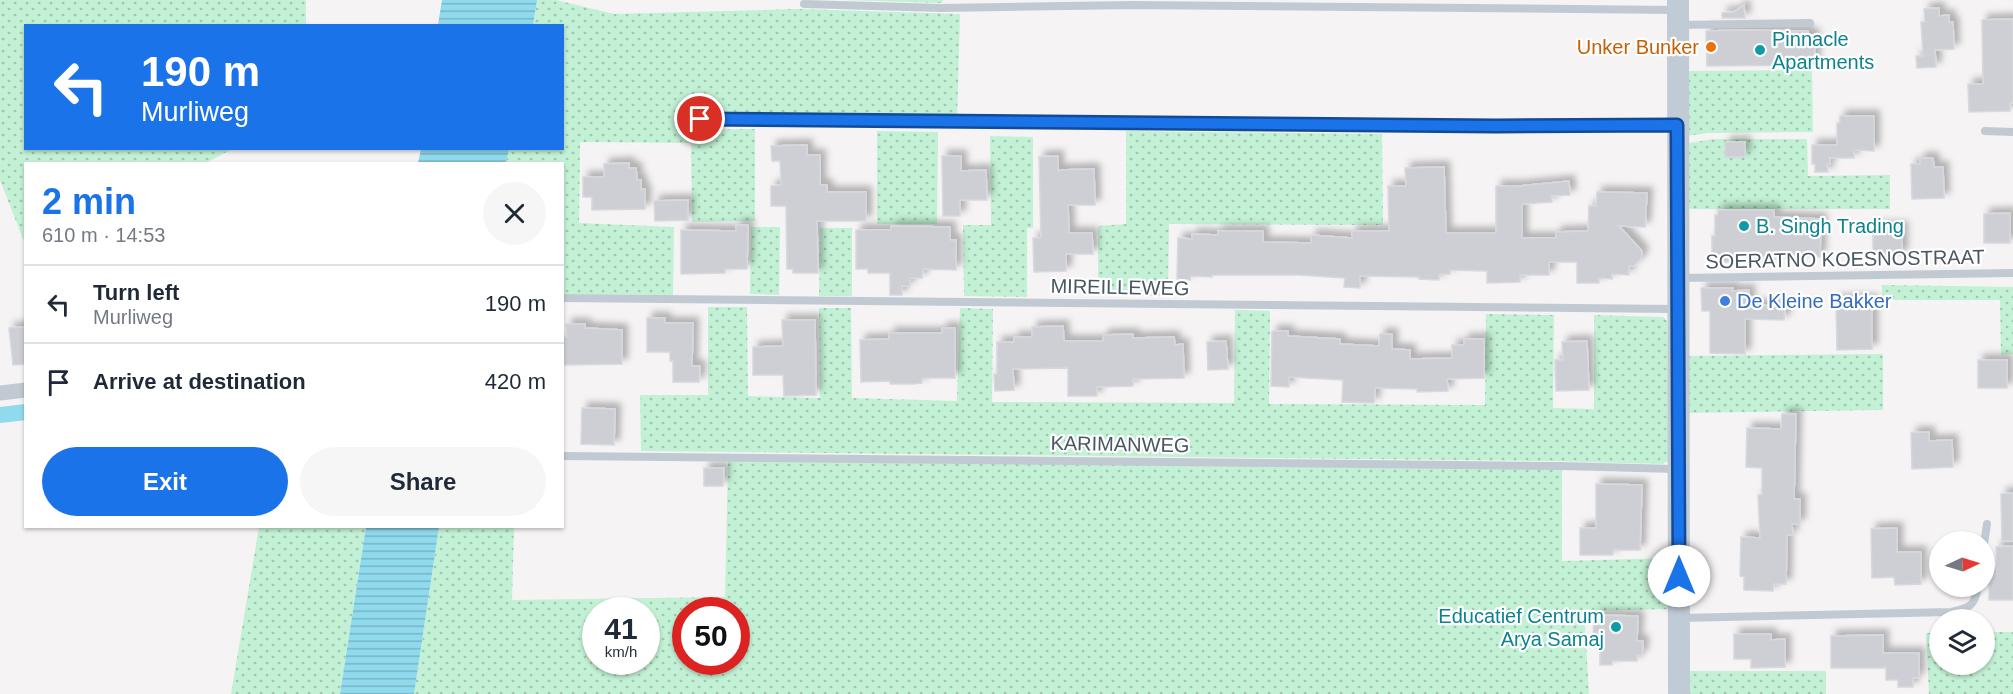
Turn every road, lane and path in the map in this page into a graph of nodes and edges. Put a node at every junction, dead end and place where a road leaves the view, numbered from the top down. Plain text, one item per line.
1 (804, 4) dead end
2 (1677, 12) edge
3 (1810, 23) dead end
4 (700, 119) dead end
5 (1677, 125) junction
6 (1985, 131) dead end
7 (2013, 132) edge
8 (2013, 273) edge
9 (1678, 278) junction
10 (564, 298) edge
11 (1678, 309) junction
12 (24, 390) edge
13 (0, 393) edge
14 (564, 456) edge
15 (1678, 469) junction
16 (1987, 524) dead end
17 (1986, 531) edge
18 (1976, 597) edge
19 (1679, 618) junction
20 (1679, 694) edge

1 - 2 lane
2 - 3 lane
2 - 5 main road
4 - 5 lane
5 - 9 main road
6 - 7 lane
8 - 9 lane, SOERATNO KOESNOSTRAAT
9 - 11 main road
10 - 11 lane, MIREILLEWEG
11 - 15 main road
12 - 13 street
14 - 15 lane, KARIMANWEG
15 - 19 main road
16 - 17 lane
18 - 19 lane
19 - 20 main road

